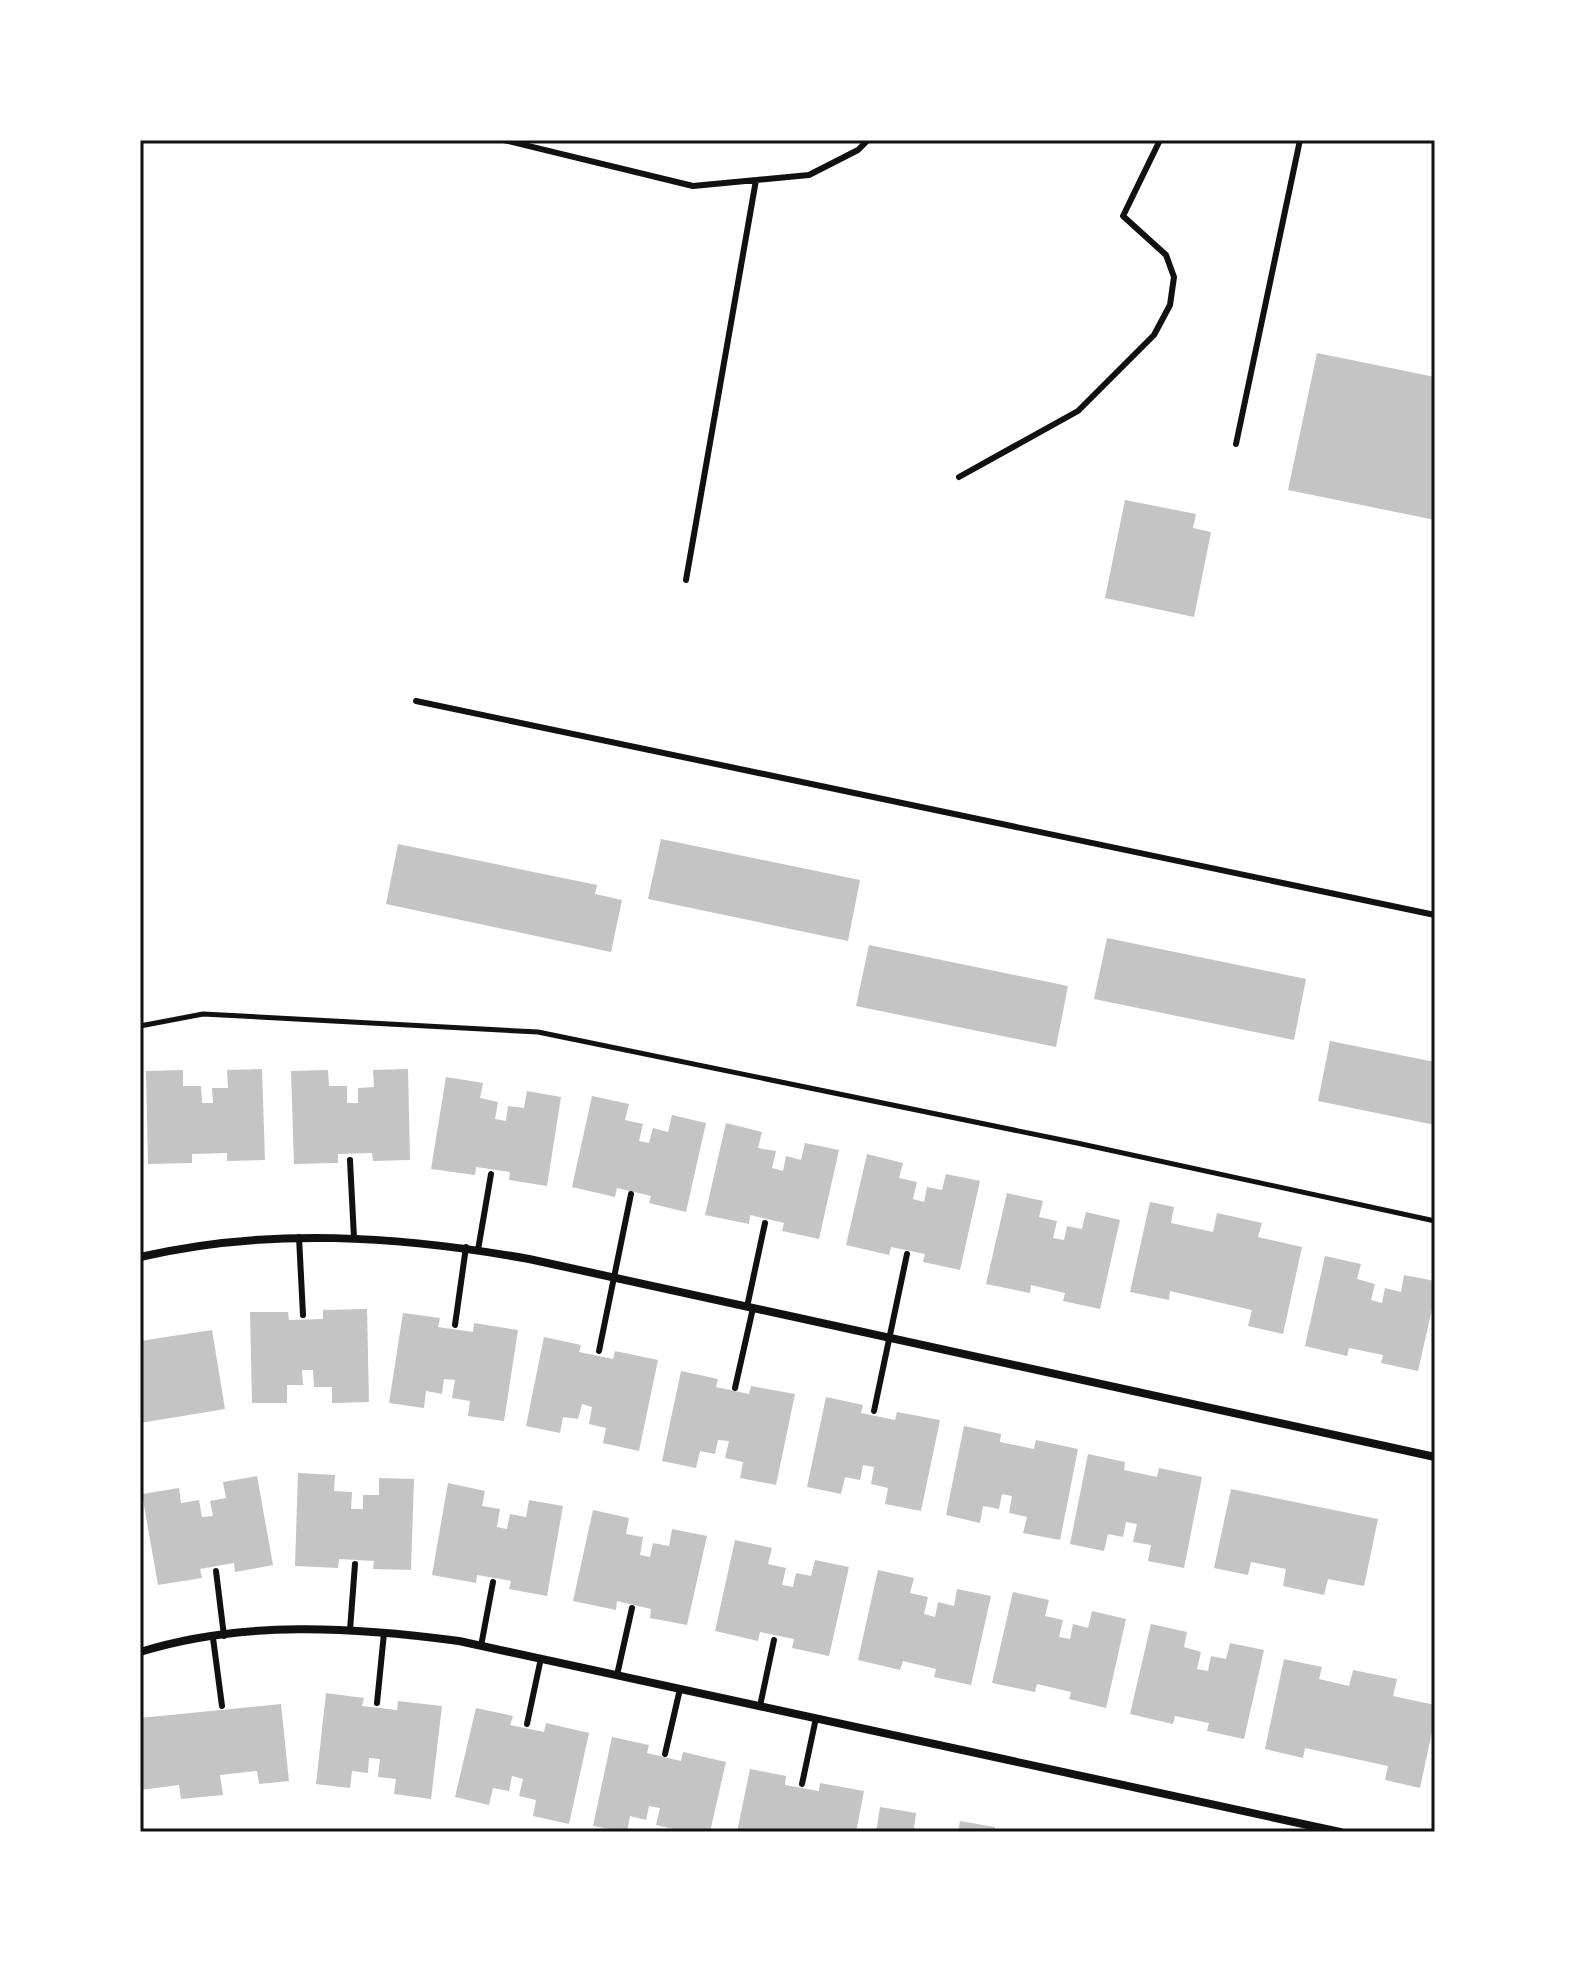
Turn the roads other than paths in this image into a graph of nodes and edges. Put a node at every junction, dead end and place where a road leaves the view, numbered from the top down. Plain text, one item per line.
1 (504, 140) edge
2 (868, 140) edge
3 (1160, 140) edge
4 (1300, 140) edge
5 (756, 180) junction
6 (1236, 444) dead end
7 (959, 477) dead end
8 (686, 580) dead end
9 (416, 701) dead end
10 (1435, 915) edge
11 (350, 1160) dead end
12 (491, 1174) dead end
13 (631, 1194) dead end
14 (765, 1223) dead end
15 (299, 1237) junction
16 (354, 1238) junction
17 (466, 1247) junction
18 (478, 1250) junction
19 (907, 1254) dead end
20 (140, 1257) edge
21 (614, 1278) junction
22 (750, 1307) junction
23 (303, 1315) dead end
24 (455, 1325) dead end
25 (889, 1338) junction
26 (599, 1351) dead end
27 (735, 1388) dead end
28 (874, 1411) dead end
29 (1435, 1457) edge
30 (355, 1564) dead end
31 (216, 1571) dead end
32 (493, 1582) dead end
33 (632, 1608) dead end
34 (350, 1630) junction
35 (384, 1633) junction
36 (224, 1636) junction
37 (213, 1638) junction
38 (774, 1640) dead end
39 (481, 1646) junction
40 (140, 1652) edge
41 (541, 1658) junction
42 (617, 1675) junction
43 (680, 1689) junction
44 (377, 1703) dead end
45 (222, 1706) dead end
46 (760, 1706) junction
47 (816, 1718) junction
48 (527, 1724) dead end
49 (665, 1754) dead end
50 (802, 1784) dead end
51 (1340, 1832) edge

1 - 5 lane
2 - 5 lane
3 - 7 lane
4 - 6 lane
5 - 8 lane
9 - 10 lane
11 - 16 lane
12 - 18 lane
13 - 21 lane
14 - 22 lane
15 - 16 street
15 - 20 street
15 - 23 lane
16 - 17 street
17 - 18 street
17 - 24 lane
18 - 21 street
19 - 25 lane
21 - 22 street
21 - 26 lane
22 - 25 street
22 - 27 lane
25 - 28 lane
25 - 29 street
30 - 34 lane
31 - 36 lane
32 - 39 lane
33 - 42 lane
34 - 35 street
34 - 36 street
35 - 39 street
35 - 44 lane
36 - 37 street
37 - 40 street
37 - 45 lane
38 - 46 lane
39 - 41 street
41 - 42 street
41 - 48 lane
42 - 43 street
43 - 46 street
43 - 49 lane
46 - 47 street
47 - 50 lane
47 - 51 street

